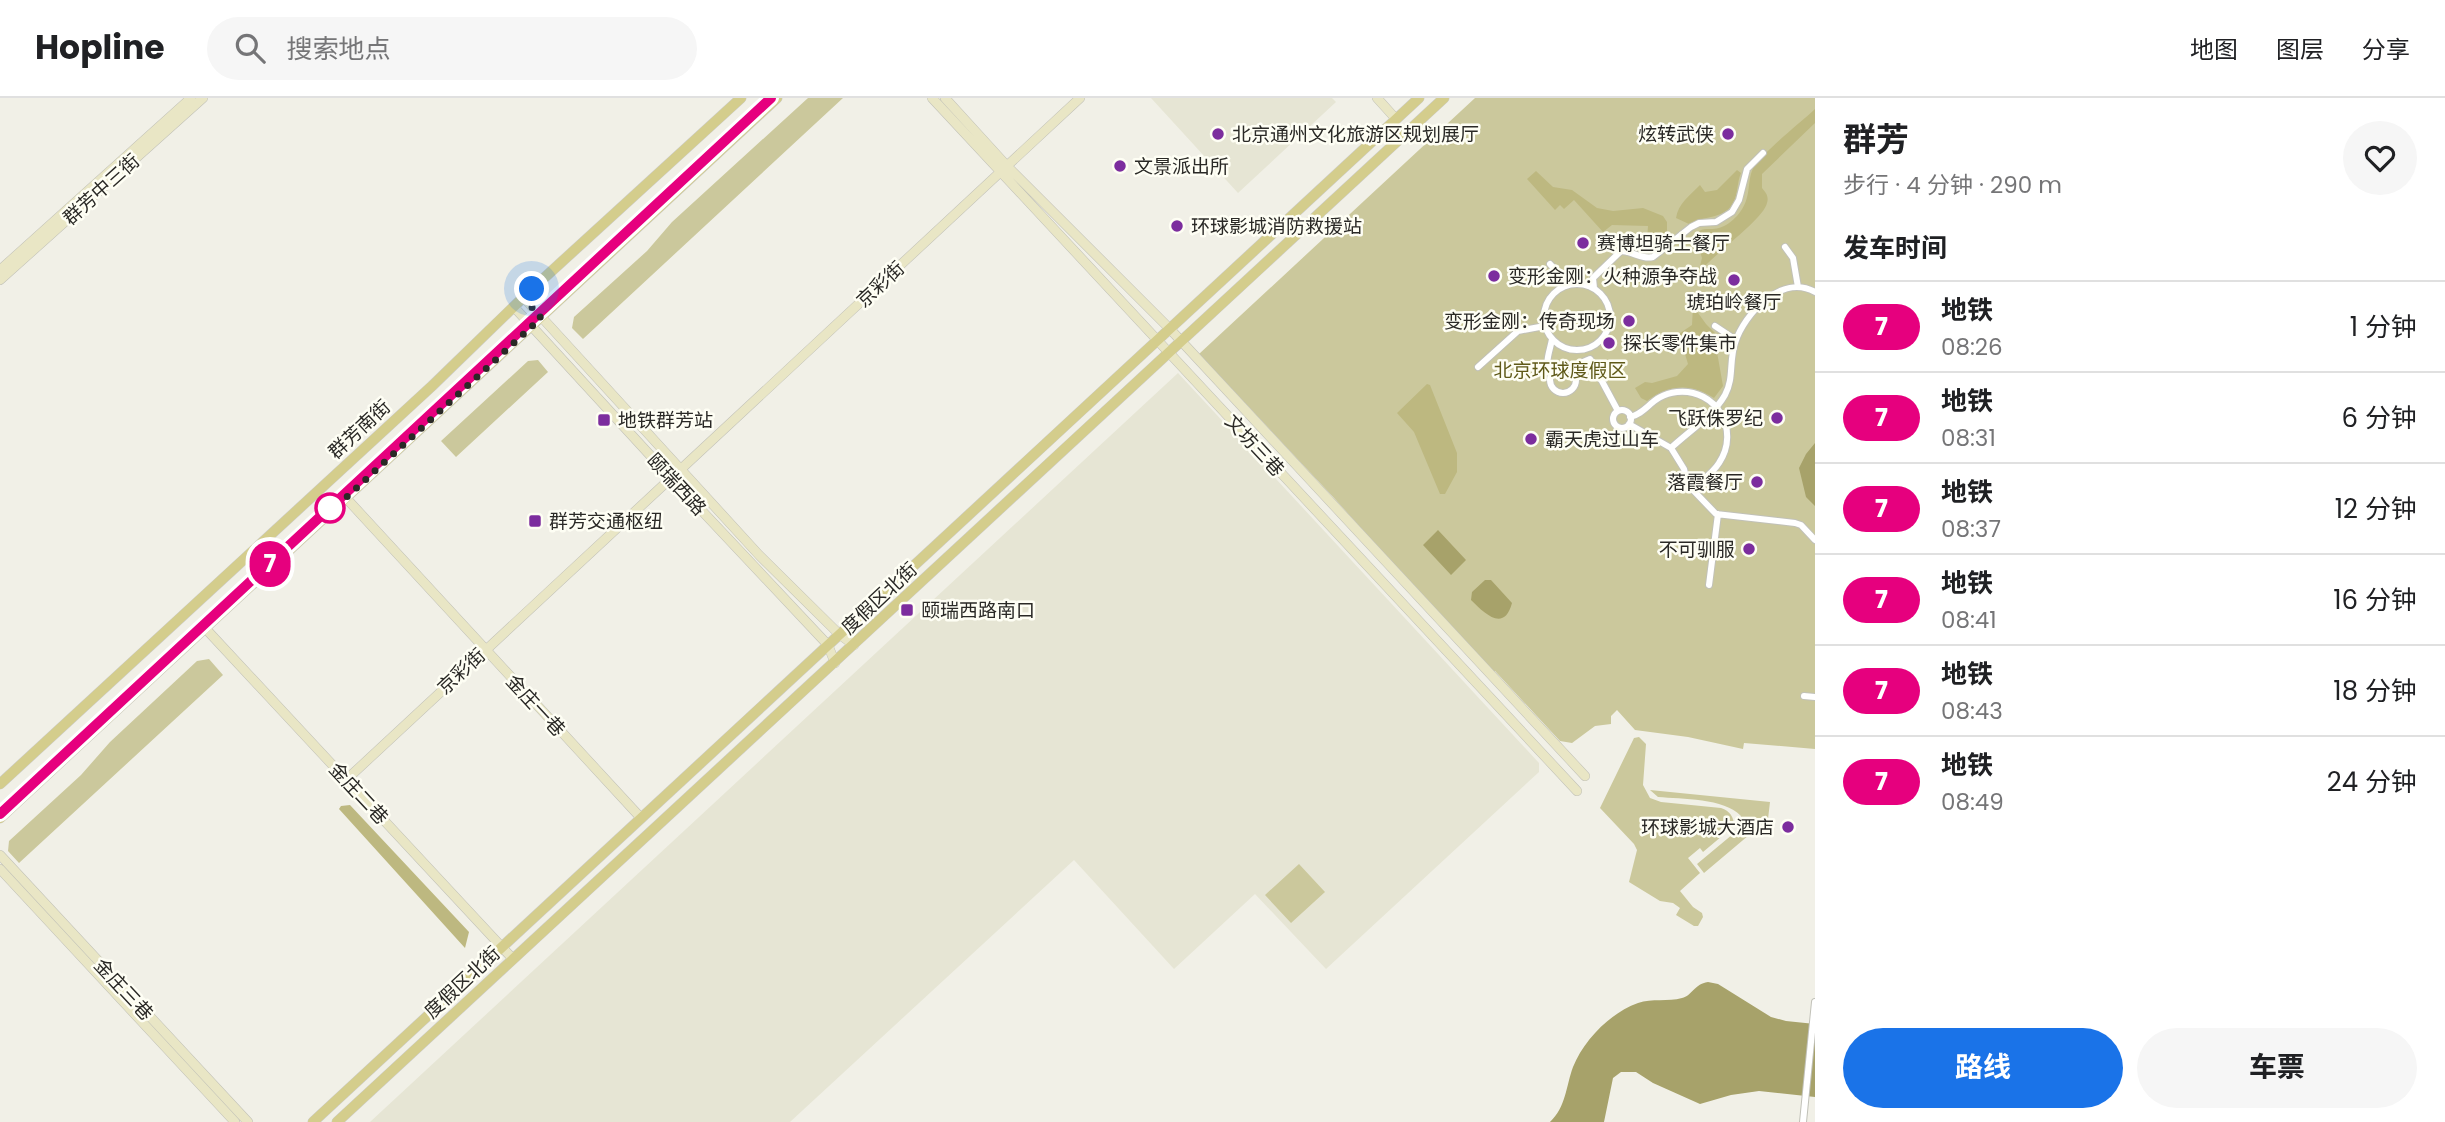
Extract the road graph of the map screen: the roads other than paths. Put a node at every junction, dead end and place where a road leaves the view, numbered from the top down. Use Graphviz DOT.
graph roads {
  1 [pos="191,98"];
  2 [pos="203,98"];
  3 [pos="741,98"];
  4 [pos="778,98"];
  5 [pos="932,98"];
  6 [pos="945,98"];
  7 [pos="1080,98"];
  8 [pos="1377,98"];
  9 [pos="1419,98"];
  10 [pos="1444,98"];
  11 [pos="1396,119"];
  12 [pos="1763,153"];
  13 [pos="1004,169"];
  14 [pos="1785,247"];
  15 [pos="1550,264"];
  16 [pos="0,270"];
  17 [pos="0,280"];
  18 [pos="1798,287"];
  19 [pos="1561,288"];
  20 [pos="1594,288"];
  21 [pos="1815,292"];
  22 [pos="524,298"];
  23 [pos="514,307"];
  24 [pos="541,318"];
  25 [pos="532,326"];
  26 [pos="1545,326"];
  27 [pos="1715,326"];
  28 [pos="1170,329"];
  29 [pos="1552,339"];
  30 [pos="1736,340"];
  31 [pos="1157,341"];
  32 [pos="1182,342"];
  33 [pos="1587,349"];
  34 [pos="1170,353"];
  35 [pos="1590,359"];
  36 [pos="1478,367"];
  37 [pos="1573,372"];
  38 [pos="1552,374"];
  39 [pos="1717,406"];
  40 [pos="1618,411"];
  41 [pos="1630,421"];
  42 [pos="1671,448"];
  43 [pos="680,470"];
  44 [pos="670,478"];
  45 [pos="1692,489"];
  46 [pos="346,498"];
  47 [pos="1718,514"];
  48 [pos="1815,540"];
  49 [pos="1709,585"];
  50 [pos="205,628"];
  51 [pos="839,634"];
  52 [pos="828,645"];
  53 [pos="854,645"];
  54 [pos="485,649"];
  55 [pos="835,663"];
  56 [pos="1804,696"];
  57 [pos="1815,697"];
  58 [pos="1586,776"];
  59 [pos="346,780"];
  60 [pos="0,784"];
  61 [pos="1577,792"];
  62 [pos="0,818"];
  63 [pos="641,818"];
  64 [pos="0,855"];
  65 [pos="0,869"];
  66 [pos="531,921"];
  67 [pos="541,933"];
  68 [pos="502,947"];
  69 [pos="513,959"];
  70 [pos="473,974"];
  71 [pos="483,986"];
  72 [pos="1815,1002"];
  73 [pos="235,1122"];
  74 [pos="248,1122"];
  75 [pos="313,1122"];
  76 [pos="337,1122"];
  77 [pos="1802,1122"];
  1 -- 16 [label="main road, 群芳中三街"];
  2 -- 17 [label="main road, 群芳中三街"];
  3 -- 22 [label="main road, 群芳南街"];
  4 -- 24 [label="main road"];
  5 -- 13 [label="main road, 文坊三巷"];
  6 -- 13 [label="main road, 文坊三巷"];
  7 -- 13 [label="main road, 京彩街"];
  8 -- 11 [label="main road"];
  9 -- 11 [label="main road, 度假区北街"];
  10 -- 32 [label="main road, 度假区北街"];
  11 -- 28 [label="main road, 度假区北街"];
  12 -- 20 [label="street"];
  13 -- 28 [label="main road, 文坊三巷"];
  13 -- 31 [label="main road, 文坊三巷"];
  13 -- 43 [label="main road, 京彩街"];
  14 -- 18 [label="street"];
  15 -- 19 [label="street"];
  18 -- 21 [label="street"];
  18 -- 30 [label="street"];
  19 -- 20 [label="street"];
  19 -- 26 [label="street"];
  20 -- 33 [label="street"];
  22 -- 23 [label="main road, 群芳南街"];
  22 -- 24 [label="main road, 颐瑞西路"];
  23 -- 25 [label="main road, 颐瑞西路"];
  23 -- 60 [label="main road, 群芳南街"];
  24 -- 25 [label="main road"];
  24 -- 43 [label="main road, 颐瑞西路"];
  25 -- 44 [label="main road, 颐瑞西路"];
  25 -- 46 [label="main road"];
  26 -- 29 [label="street"];
  26 -- 36 [label="street"];
  27 -- 30 [label="street"];
  28 -- 31 [label="main road, 度假区北街"];
  28 -- 32 [label="main road, 文坊三巷"];
  29 -- 33 [label="street"];
  29 -- 38 [label="street"];
  30 -- 39 [label="street"];
  31 -- 34 [label="main road, 文坊三巷"];
  31 -- 51 [label="main road, 度假区北街"];
  32 -- 34 [label="main road, 度假区北街"];
  32 -- 58 [label="main road, 文坊三巷"];
  33 -- 35 [label="street"];
  34 -- 53 [label="main road, 度假区北街"];
  34 -- 61 [label="main road, 文坊三巷"];
  35 -- 37 [label="street"];
  35 -- 40 [label="street"];
  37 -- 38 [label="street"];
  37 -- 38 [label="street"];
  39 -- 41 [label="street"];
  39 -- 42 [label="street"];
  39 -- 45 [label="street"];
  40 -- 41 [label="street"];
  40 -- 41 [label="street"];
  41 -- 42 [label="street"];
  42 -- 45 [label="street"];
  43 -- 51 [label="main road, 颐瑞西路"];
  44 -- 52 [label="main road, 颐瑞西路"];
  44 -- 54 [label="main road, 京彩街"];
  45 -- 47 [label="street"];
  46 -- 50 [label="main road"];
  46 -- 54 [label="main road, 金庄一巷"];
  47 -- 48 [label="street"];
  47 -- 49 [label="street"];
  50 -- 59 [label="main road, 金庄二巷"];
  50 -- 62 [label="main road"];
  51 -- 52 [label="main road, 度假区北街"];
  51 -- 53 [label="main road, 颐瑞西路"];
  52 -- 55 [label="main road, 颐瑞西路"];
  52 -- 63 [label="main road, 度假区北街"];
  53 -- 55 [label="main road, 度假区北街"];
  54 -- 59 [label="main road, 京彩街"];
  54 -- 63 [label="main road, 金庄一巷"];
  55 -- 67 [label="main road, 度假区北街"];
  56 -- 57 [label="street"];
  59 -- 68 [label="main road, 金庄二巷"];
  63 -- 66 [label="main road, 度假区北街"];
  64 -- 74 [label="main road, 金庄三巷"];
  65 -- 73 [label="main road, 金庄三巷"];
  66 -- 67 [label="main road"];
  66 -- 68 [label="main road, 度假区北街"];
  67 -- 69 [label="main road, 度假区北街"];
  68 -- 69 [label="main road, 金庄二巷"];
  68 -- 70 [label="main road, 度假区北街"];
  69 -- 71 [label="main road, 度假区北街"];
  70 -- 71 [label="main road"];
  70 -- 75 [label="main road, 度假区北街"];
  71 -- 76 [label="main road, 度假区北街"];
  72 -- 77 [label="street"];
}
